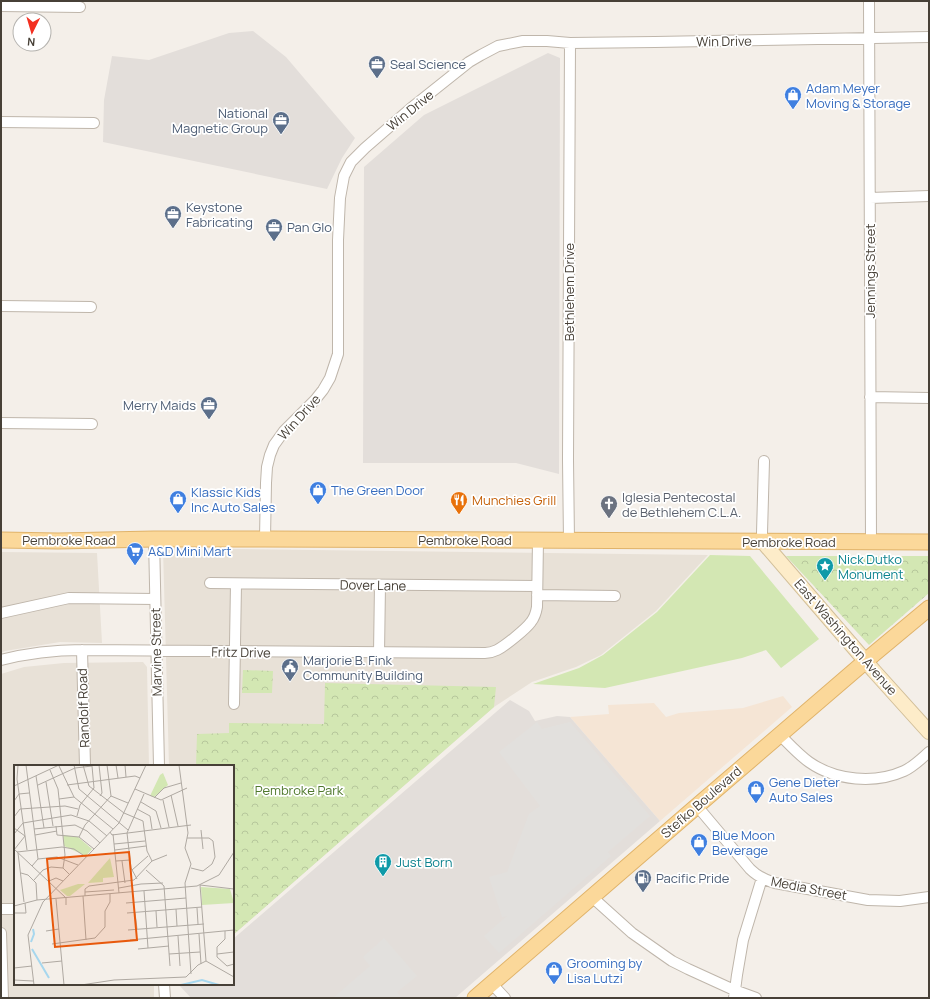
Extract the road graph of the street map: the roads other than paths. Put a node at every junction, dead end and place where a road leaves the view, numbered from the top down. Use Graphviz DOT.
graph roads {
  1 [pos="869,1"];
  2 [pos="1,6"];
  3 [pos="80,8"];
  4 [pos="869,37"];
  5 [pos="929,37"];
  6 [pos="570,43"];
  7 [pos="1,122"];
  8 [pos="94,123"];
  9 [pos="929,196"];
  10 [pos="870,198"];
  11 [pos="1,306"];
  12 [pos="91,307"];
  13 [pos="870,397"];
  14 [pos="929,398"];
  15 [pos="1,423"];
  16 [pos="92,424"];
  17 [pos="764,461"];
  18 [pos="154,539"];
  19 [pos="265,539"];
  20 [pos="1,540"];
  21 [pos="538,540"];
  22 [pos="569,541"];
  23 [pos="763,542"];
  24 [pos="871,542"];
  25 [pos="929,542"];
  26 [pos="210,584"];
  27 [pos="236,584"];
  28 [pos="380,585"];
  29 [pos="537,591"];
  30 [pos="615,596"];
  31 [pos="155,599"];
  32 [pos="929,608"];
  33 [pos="1,613"];
  34 [pos="82,650"];
  35 [pos="156,650"];
  36 [pos="235,652"];
  37 [pos="379,653"];
  38 [pos="1,660"];
  39 [pos="866,661"];
  40 [pos="234,704"];
  41 [pos="929,732"];
  42 [pos="780,735"];
  43 [pos="929,752"];
  44 [pos="85,765"];
  45 [pos="159,765"];
  46 [pos="697,806"];
  47 [pos="762,878"];
  48 [pos="592,897"];
  49 [pos="929,897"];
  50 [pos="1,909"];
  51 [pos="14,909"];
  52 [pos="1,933"];
  53 [pos="492,984"];
  54 [pos="164,985"];
  55 [pos="734,994"];
  56 [pos="3,998"];
  57 [pos="165,998"];
  58 [pos="475,998"];
  59 [pos="505,998"];
  60 [pos="756,998"];
  1 -- 4 [label="street, Jennings Street"];
  2 -- 3 [label="street"];
  4 -- 5 [label="street, Win Drive"];
  4 -- 6 [label="street, Win Drive"];
  4 -- 10 [label="street, Jennings Street"];
  6 -- 19 [label="street, Win Drive"];
  6 -- 22 [label="street, Bethlehem Drive"];
  7 -- 8 [label="street"];
  9 -- 10 [label="street"];
  10 -- 13 [label="street, Jennings Street"];
  11 -- 12 [label="street"];
  13 -- 14 [label="street"];
  13 -- 24 [label="street, Jennings Street"];
  15 -- 16 [label="street"];
  17 -- 23 [label="street"];
  18 -- 19 [label="main road, Pembroke Road"];
  18 -- 20 [label="main road, Pembroke Road"];
  18 -- 31 [label="street, Marvine Street"];
  19 -- 21 [label="main road, Pembroke Road"];
  21 -- 22 [label="main road, Pembroke Road"];
  21 -- 29 [label="street, Fritz Drive"];
  22 -- 23 [label="main road, Pembroke Road"];
  23 -- 24 [label="main road, Pembroke Road"];
  23 -- 39 [label="street, East Washington Avenue"];
  24 -- 25 [label="main road, Pembroke Road"];
  26 -- 27 [label="street, Dover Lane"];
  27 -- 28 [label="street, Dover Lane"];
  27 -- 36 [label="street"];
  28 -- 29 [label="street, Dover Lane"];
  28 -- 37 [label="street"];
  29 -- 30 [label="street, Dover Lane"];
  29 -- 37 [label="street, Fritz Drive"];
  31 -- 33 [label="street"];
  31 -- 35 [label="street, Marvine Street"];
  32 -- 39 [label="main road, Stefko Boulevard"];
  34 -- 35 [label="street, Fritz Drive"];
  34 -- 38 [label="street, Fritz Drive"];
  34 -- 44 [label="street, Randolf Road"];
  35 -- 36 [label="street, Fritz Drive"];
  35 -- 45 [label="street, Marvine Street"];
  36 -- 37 [label="street, Fritz Drive"];
  36 -- 40 [label="street"];
  39 -- 41 [label="street, East Washington Avenue"];
  39 -- 42 [label="main road, Stefko Boulevard"];
  42 -- 43 [label="street"];
  42 -- 46 [label="main road, Stefko Boulevard"];
  46 -- 47 [label="street, Media Street"];
  46 -- 48 [label="main road, Stefko Boulevard"];
  47 -- 49 [label="street, Media Street"];
  47 -- 55 [label="street"];
  48 -- 53 [label="main road, Stefko Boulevard"];
  48 -- 55 [label="street"];
  50 -- 51 [label="street"];
  52 -- 56 [label="street"];
  53 -- 58 [label="main road, Stefko Boulevard"];
  53 -- 59 [label="street"];
  54 -- 57 [label="street"];
  55 -- 60 [label="street"];
}
